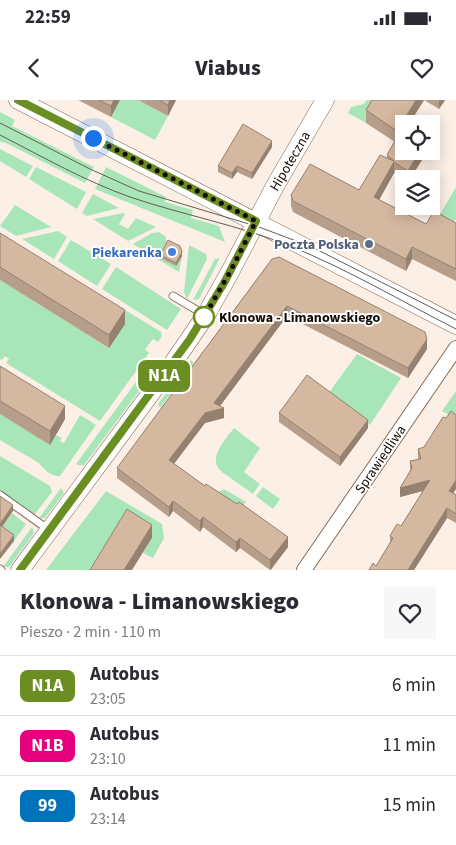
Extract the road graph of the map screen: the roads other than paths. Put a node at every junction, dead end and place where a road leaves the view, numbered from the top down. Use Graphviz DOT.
graph roads {
  1 [pos="18,100"];
  2 [pos="325,100"];
  3 [pos="256,221"];
  4 [pos="173,296"];
  5 [pos="206,315"];
  6 [pos="456,324"];
  7 [pos="456,348"];
  8 [pos="0,496"];
  9 [pos="50,530"];
  10 [pos="20,570"];
  11 [pos="304,570"];
  1 -- 3 [label="street"];
  2 -- 3 [label="street, Hipoteczna"];
  3 -- 5 [label="street, Hipoteczna"];
  3 -- 6 [label="street"];
  4 -- 5 [label="lane"];
  5 -- 9 [label="street, Hipoteczna"];
  7 -- 11 [label="street, Sprawiedliwa"];
  8 -- 9 [label="lane"];
  9 -- 10 [label="street, Hipoteczna"];
}
